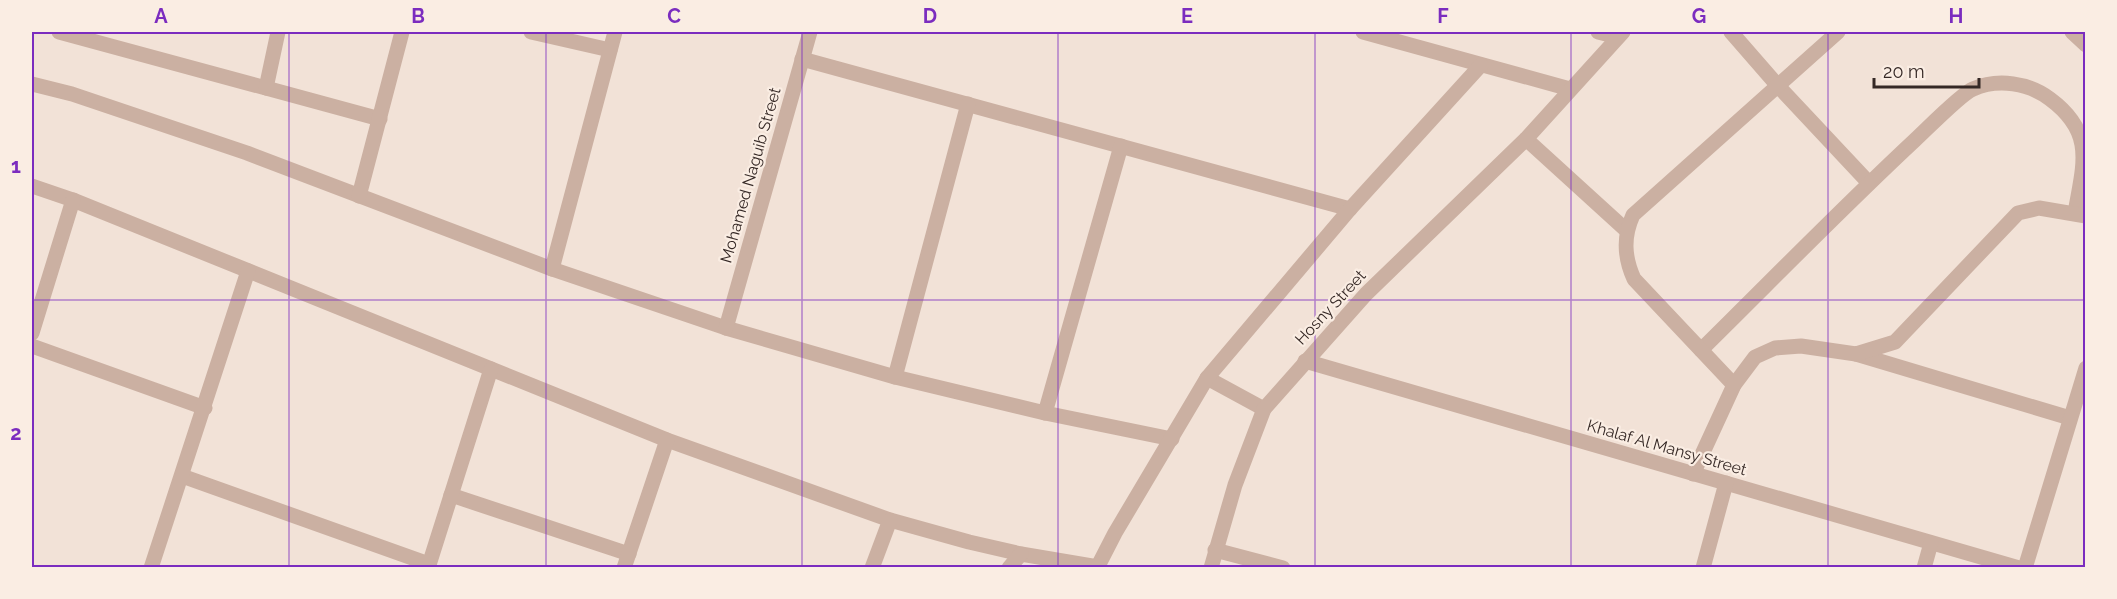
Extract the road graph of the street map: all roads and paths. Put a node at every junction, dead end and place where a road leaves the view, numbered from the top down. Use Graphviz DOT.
graph roads {
  1 [pos="59,32"];
  2 [pos="278,32"];
  3 [pos="402,32"];
  4 [pos="531,32"];
  5 [pos="615,32"];
  6 [pos="810,32"];
  7 [pos="1363,32"];
  8 [pos="1598,32"];
  9 [pos="1731,32"];
  10 [pos="1838,32"];
  11 [pos="2072,32"];
  12 [pos="1620,34"];
  13 [pos="2085,45"];
  14 [pos="610,50"];
  15 [pos="802,59"];
  16 [pos="1481,64"];
  17 [pos="32,84"];
  18 [pos="1778,86"];
  19 [pos="266,88"];
  20 [pos="1570,89"];
  21 [pos="968,104"];
  22 [pos="380,119"];
  23 [pos="1526,140"];
  24 [pos="1121,146"];
  25 [pos="1869,183"];
  26 [pos="32,186"];
  27 [pos="359,196"];
  28 [pos="73,200"];
  29 [pos="1350,209"];
  30 [pos="2080,215"];
  31 [pos="1626,230"];
  32 [pos="552,269"];
  33 [pos="248,271"];
  34 [pos="726,328"];
  35 [pos="32,333"];
  36 [pos="32,346"];
  37 [pos="1701,350"];
  38 [pos="1856,354"];
  39 [pos="1305,361"];
  40 [pos="2085,368"];
  41 [pos="491,369"];
  42 [pos="895,377"];
  43 [pos="1207,378"];
  44 [pos="1734,385"];
  45 [pos="205,408"];
  46 [pos="1264,409"];
  47 [pos="1045,413"];
  48 [pos="2070,418"];
  49 [pos="667,440"];
  50 [pos="1173,440"];
  51 [pos="1693,474"];
  52 [pos="182,476"];
  53 [pos="1726,483"];
  54 [pos="451,495"];
  55 [pos="890,520"];
  56 [pos="1931,543"];
  57 [pos="1215,550"];
  58 [pos="1021,554"];
  59 [pos="626,561"];
  60 [pos="429,566"];
  61 [pos="151,567"];
  62 [pos="872,567"];
  63 [pos="1009,567"];
  64 [pos="1097,567"];
  65 [pos="1211,567"];
  66 [pos="1283,567"];
  67 [pos="1703,567"];
  68 [pos="1924,567"];
  69 [pos="2019,567"];
  70 [pos="2025,567"];
  1 -- 19 [label="street"];
  2 -- 19 [label="street"];
  3 -- 22 [label="street"];
  4 -- 14 [label="street"];
  5 -- 14 [label="street"];
  6 -- 15 [label="street, Mohamed Naguib Street"];
  7 -- 16 [label="street"];
  8 -- 12 [label="street"];
  9 -- 18 [label="street"];
  10 -- 18 [label="street"];
  11 -- 13 [label="street"];
  12 -- 20 [label="street, Hosny Street"];
  14 -- 32 [label="street"];
  15 -- 21 [label="street"];
  15 -- 34 [label="street, Mohamed Naguib Street"];
  16 -- 20 [label="street"];
  16 -- 29 [label="street"];
  17 -- 27 [label="street"];
  18 -- 25 [label="street"];
  18 -- 31 [label="street"];
  19 -- 22 [label="street"];
  20 -- 23 [label="street, Hosny Street"];
  21 -- 24 [label="street"];
  21 -- 42 [label="street"];
  22 -- 27 [label="street"];
  23 -- 31 [label="street"];
  23 -- 39 [label="street, Hosny Street"];
  24 -- 29 [label="street"];
  24 -- 47 [label="street"];
  25 -- 30 [label="street"];
  25 -- 37 [label="street"];
  26 -- 28 [label="street"];
  27 -- 32 [label="street"];
  28 -- 33 [label="street"];
  28 -- 35 [label="street"];
  29 -- 43 [label="street"];
  30 -- 38 [label="street"];
  31 -- 37 [label="street"];
  32 -- 34 [label="street"];
  33 -- 41 [label="street"];
  33 -- 45 [label="street"];
  34 -- 42 [label="street"];
  36 -- 45 [label="street"];
  37 -- 44 [label="street"];
  38 -- 44 [label="street"];
  38 -- 48 [label="street"];
  39 -- 46 [label="street, Hosny Street"];
  39 -- 51 [label="street, Khalaf Al Mansy Street"];
  40 -- 48 [label="street"];
  41 -- 49 [label="street"];
  41 -- 54 [label="street"];
  42 -- 47 [label="street"];
  43 -- 46 [label="street"];
  43 -- 50 [label="street"];
  44 -- 51 [label="street"];
  45 -- 52 [label="street"];
  46 -- 57 [label="street, Hosny Street"];
  47 -- 50 [label="street"];
  48 -- 70 [label="street"];
  49 -- 55 [label="street"];
  49 -- 59 [label="street"];
  50 -- 64 [label="street"];
  51 -- 53 [label="street, Khalaf Al Mansy Street"];
  52 -- 60 [label="street"];
  52 -- 61 [label="street"];
  53 -- 56 [label="street, Khalaf Al Mansy Street"];
  53 -- 67 [label="street"];
  54 -- 59 [label="street"];
  54 -- 60 [label="street"];
  55 -- 58 [label="street"];
  55 -- 62 [label="street"];
  56 -- 68 [label="street"];
  56 -- 69 [label="street, Khalaf Al Mansy Street"];
  57 -- 65 [label="street, Hosny Street"];
  57 -- 66 [label="street"];
  58 -- 63 [label="street"];
  58 -- 64 [label="street"];
}
